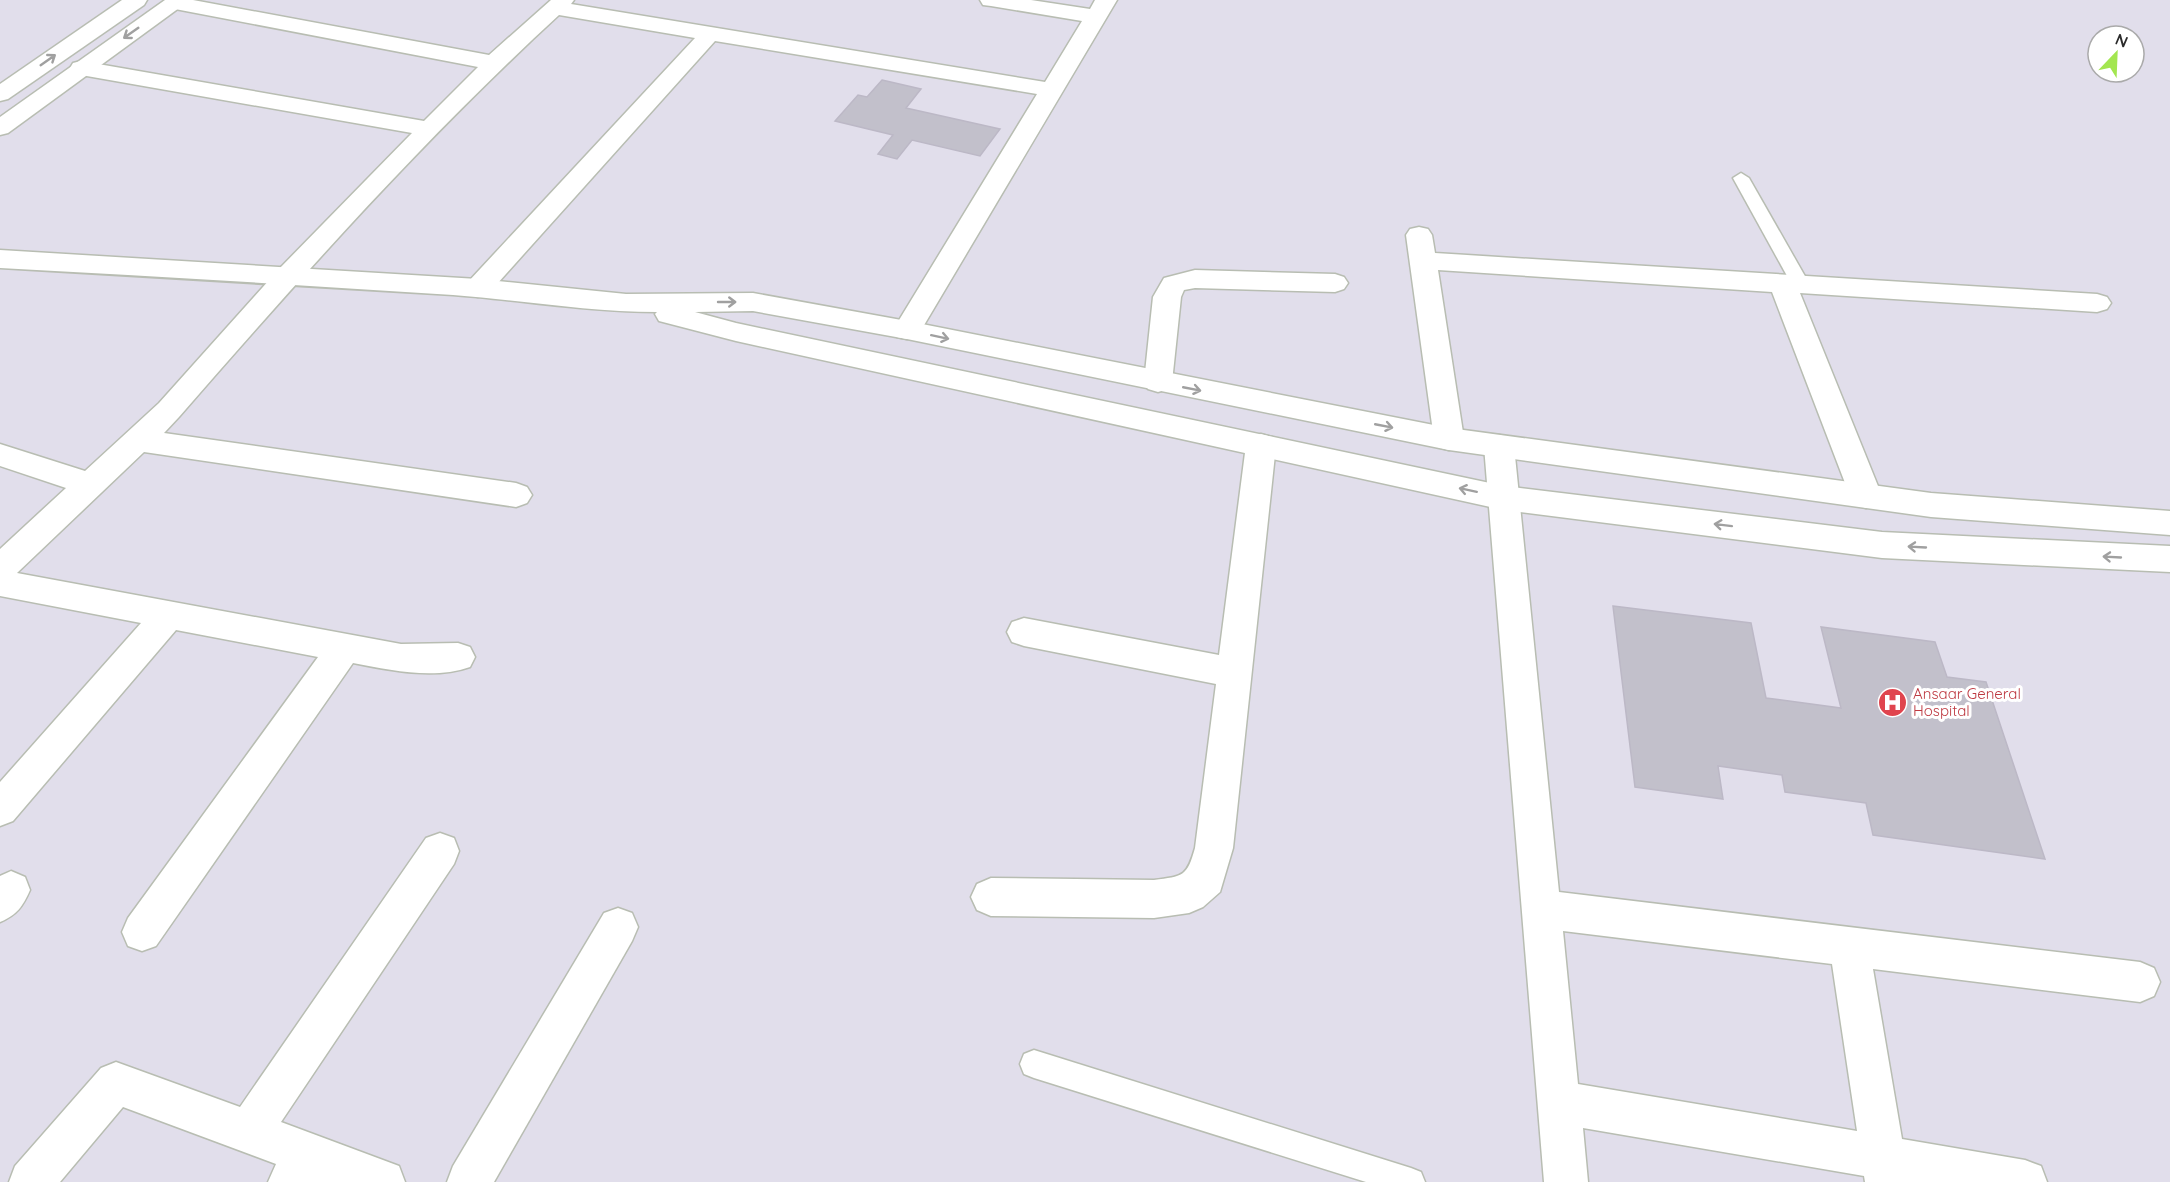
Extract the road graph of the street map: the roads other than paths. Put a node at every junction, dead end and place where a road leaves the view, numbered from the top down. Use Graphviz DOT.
graph roads {
  1 [pos="136,0"];
  2 [pos="991,0"];
  3 [pos="177,1"];
  4 [pos="558,4"];
  5 [pos="1101,9"];
  6 [pos="710,34"];
  7 [pos="494,63"];
  8 [pos="81,68"];
  9 [pos="1052,90"];
  10 [pos="0,94"];
  11 [pos="0,128"];
  12 [pos="428,129"];
  13 [pos="1741,177"];
  14 [pos="0,259"];
  15 [pos="288,275"];
  16 [pos="1335,283"];
  17 [pos="1792,284"];
  18 [pos="478,288"];
  19 [pos="626,303"];
  20 [pos="2097,303"];
  21 [pos="907,330"];
  22 [pos="1158,382"];
  23 [pos="1449,439"];
  24 [pos="138,440"];
  25 [pos="1261,445"];
  26 [pos="1499,446"];
  27 [pos="0,455"];
  28 [pos="90,484"];
  29 [pos="516,495"];
  30 [pos="1866,496"];
  31 [pos="1504,498"];
  32 [pos="2170,523"];
  33 [pos="2170,560"];
  34 [pos="0,569"];
  35 [pos="0,583"];
  36 [pos="169,614"];
  37 [pos="1024,632"];
  38 [pos="345,647"];
  39 [pos="458,657"];
  40 [pos="1234,673"];
  41 [pos="0,809"];
  42 [pos="440,851"];
  43 [pos="991,897"];
  44 [pos="1541,909"];
  45 [pos="618,927"];
  46 [pos="142,932"];
  47 [pos="1849,946"];
  48 [pos="2140,982"];
  49 [pos="1034,1064"];
  50 [pos="1559,1102"];
  51 [pos="249,1132"];
  52 [pos="300,1168"];
  53 [pos="1885,1169"];
  54 [pos="31,1182"];
  55 [pos="383,1182"];
  56 [pos="469,1182"];
  57 [pos="1411,1182"];
  58 [pos="1566,1182"];
  59 [pos="2025,1182"];
  10 -- 1 [label="street, one-way"];
  2 -- 5 [label="street"];
  3 -- 7 [label="street"];
  3 -- 8 [label="street, one-way"];
  4 -- 6 [label="street"];
  4 -- 7 [label="street"];
  5 -- 9 [label="street"];
  6 -- 9 [label="street"];
  6 -- 18 [label="street"];
  7 -- 12 [label="street"];
  8 -- 11 [label="street"];
  8 -- 12 [label="street"];
  9 -- 21 [label="street"];
  12 -- 15 [label="street"];
  13 -- 17 [label="lane"];
  14 -- 15 [label="street"];
  15 -- 18 [label="street"];
  15 -- 24 [label="street"];
  16 -- 22 [label="street"];
  17 -- 20 [label="street"];
  17 -- 23 [label="street"];
  17 -- 30 [label="street"];
  18 -- 19 [label="street"];
  19 -- 21 [label="street, one-way"];
  19 -- 25 [label="street"];
  21 -- 22 [label="street, one-way"];
  22 -- 23 [label="street, one-way"];
  23 -- 26 [label="street"];
  24 -- 28 [label="street"];
  24 -- 29 [label="street"];
  31 -- 25 [label="street, one-way"];
  25 -- 40 [label="street"];
  26 -- 30 [label="street"];
  26 -- 31 [label="street"];
  27 -- 28 [label="street"];
  28 -- 34 [label="street"];
  30 -- 32 [label="street"];
  33 -- 31 [label="street, one-way"];
  31 -- 44 [label="street"];
  35 -- 36 [label="street"];
  36 -- 38 [label="street"];
  36 -- 41 [label="street"];
  37 -- 40 [label="street"];
  38 -- 39 [label="street"];
  38 -- 46 [label="street"];
  40 -- 43 [label="street"];
  42 -- 51 [label="street"];
  44 -- 47 [label="street"];
  44 -- 50 [label="street"];
  45 -- 56 [label="street"];
  47 -- 48 [label="street"];
  47 -- 53 [label="street"];
  49 -- 57 [label="lane"];
  50 -- 53 [label="street"];
  50 -- 58 [label="street"];
  51 -- 52 [label="street"];
  51 -- 54 [label="street"];
  52 -- 55 [label="street"];
  53 -- 59 [label="street"];
}
